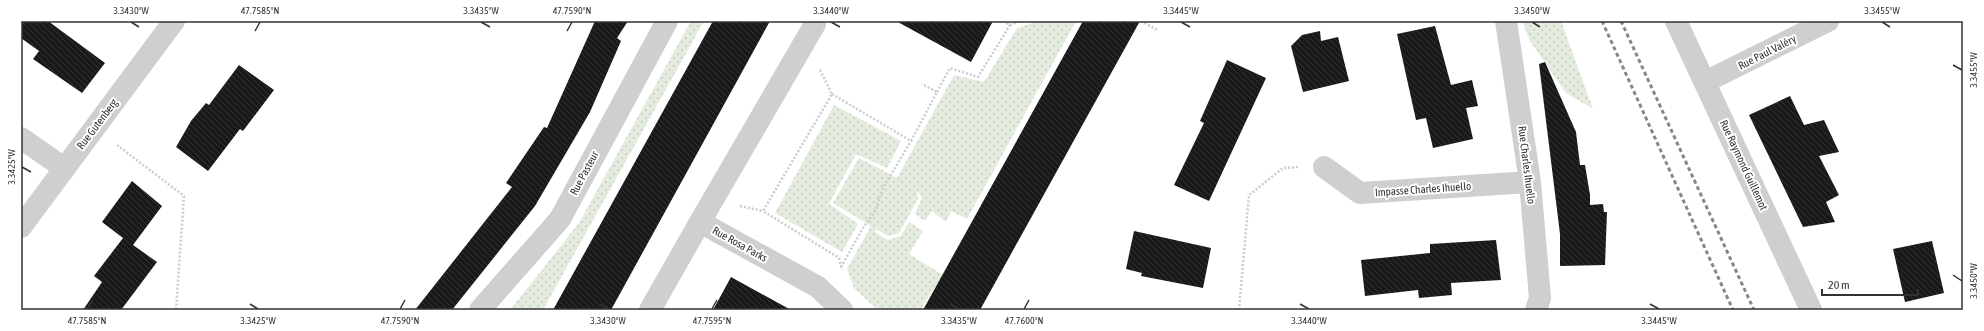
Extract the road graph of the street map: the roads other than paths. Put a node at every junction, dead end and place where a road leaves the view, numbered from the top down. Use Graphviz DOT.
graph roads {
  1 [pos="174,21"];
  2 [pos="667,21"];
  3 [pos="1506,21"];
  4 [pos="1676,21"];
  5 [pos="1828,21"];
  6 [pos="811,28"];
  7 [pos="1705,82"];
  8 [pos="21,138"];
  9 [pos="1324,167"];
  10 [pos="64,168"];
  11 [pos="1530,182"];
  12 [pos="700,222"];
  13 [pos="21,227"];
  14 [pos="838,306"];
  15 [pos="480,310"];
  16 [pos="650,310"];
  17 [pos="1536,310"];
  18 [pos="1811,310"];
  1 -- 10 [label="street, Rue Gutenberg"];
  2 -- 15 [label="street, Rue Pasteur"];
  3 -- 11 [label="street, Rue Charles Ihuello"];
  4 -- 7 [label="street, Rue Raymond Guillemot"];
  5 -- 7 [label="street, Rue Paul Valéry"];
  6 -- 12 [label="street"];
  7 -- 18 [label="street, Rue Raymond Guillemot"];
  8 -- 10 [label="street"];
  9 -- 11 [label="street, Impasse Charles Ihuello"];
  10 -- 13 [label="street, Rue Gutenberg"];
  11 -- 17 [label="street, Rue Charles Ihuello"];
  12 -- 14 [label="street, Rue Rosa Parks"];
  12 -- 16 [label="street, Rue Rosa Parks"];
}
